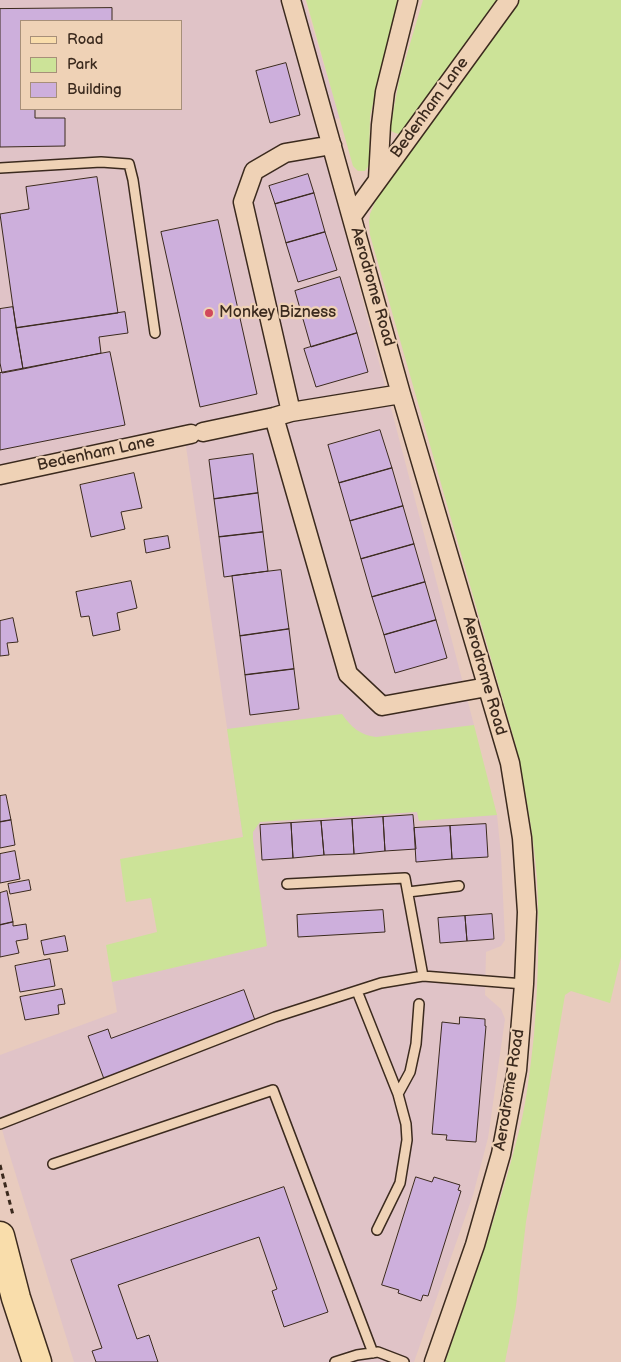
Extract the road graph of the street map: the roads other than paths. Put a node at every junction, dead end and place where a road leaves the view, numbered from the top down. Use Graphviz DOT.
graph roads {
  1 [pos="291,0"];
  2 [pos="408,0"];
  3 [pos="509,0"];
  4 [pos="332,145"];
  5 [pos="0,168"];
  6 [pos="378,179"];
  7 [pos="352,216"];
  8 [pos="155,333"];
  9 [pos="401,394"];
  10 [pos="291,412"];
  11 [pos="274,417"];
  12 [pos="0,475"];
  13 [pos="487,687"];
  14 [pos="287,884"];
  15 [pos="459,886"];
  16 [pos="408,892"];
  17 [pos="423,976"];
  18 [pos="524,984"];
  19 [pos="357,990"];
  20 [pos="419,1004"];
  21 [pos="398,1094"];
  22 [pos="0,1124"];
  23 [pos="53,1164"];
  24 [pos="377,1230"];
  25 [pos="0,1236"];
  26 [pos="373,1353"];
  27 [pos="37,1362"];
  28 [pos="335,1362"];
  29 [pos="404,1362"];
  30 [pos="434,1362"];
  1 -- 4 [label="street, Aerodrome Road"];
  2 -- 6 [label="street"];
  3 -- 6 [label="street, Bedenham Lane"];
  4 -- 7 [label="street, Aerodrome Road"];
  4 -- 10 [label="street"];
  5 -- 8 [label="lane"];
  6 -- 7 [label="street, Bedenham Lane"];
  7 -- 9 [label="street, Aerodrome Road"];
  9 -- 10 [label="street, Bedenham Lane"];
  9 -- 13 [label="street, Aerodrome Road"];
  10 -- 11 [label="street, Bedenham Lane"];
  11 -- 12 [label="street, Bedenham Lane"];
  11 -- 13 [label="street"];
  13 -- 18 [label="street, Aerodrome Road"];
  14 -- 16 [label="lane"];
  15 -- 16 [label="lane"];
  16 -- 17 [label="lane"];
  17 -- 18 [label="lane"];
  17 -- 19 [label="lane"];
  18 -- 30 [label="street, Aerodrome Road"];
  19 -- 21 [label="lane"];
  19 -- 22 [label="lane"];
  20 -- 21 [label="lane"];
  21 -- 24 [label="lane"];
  23 -- 26 [label="lane"];
  25 -- 27 [label="main road"];
  26 -- 28 [label="lane"];
  26 -- 29 [label="lane"];
}
